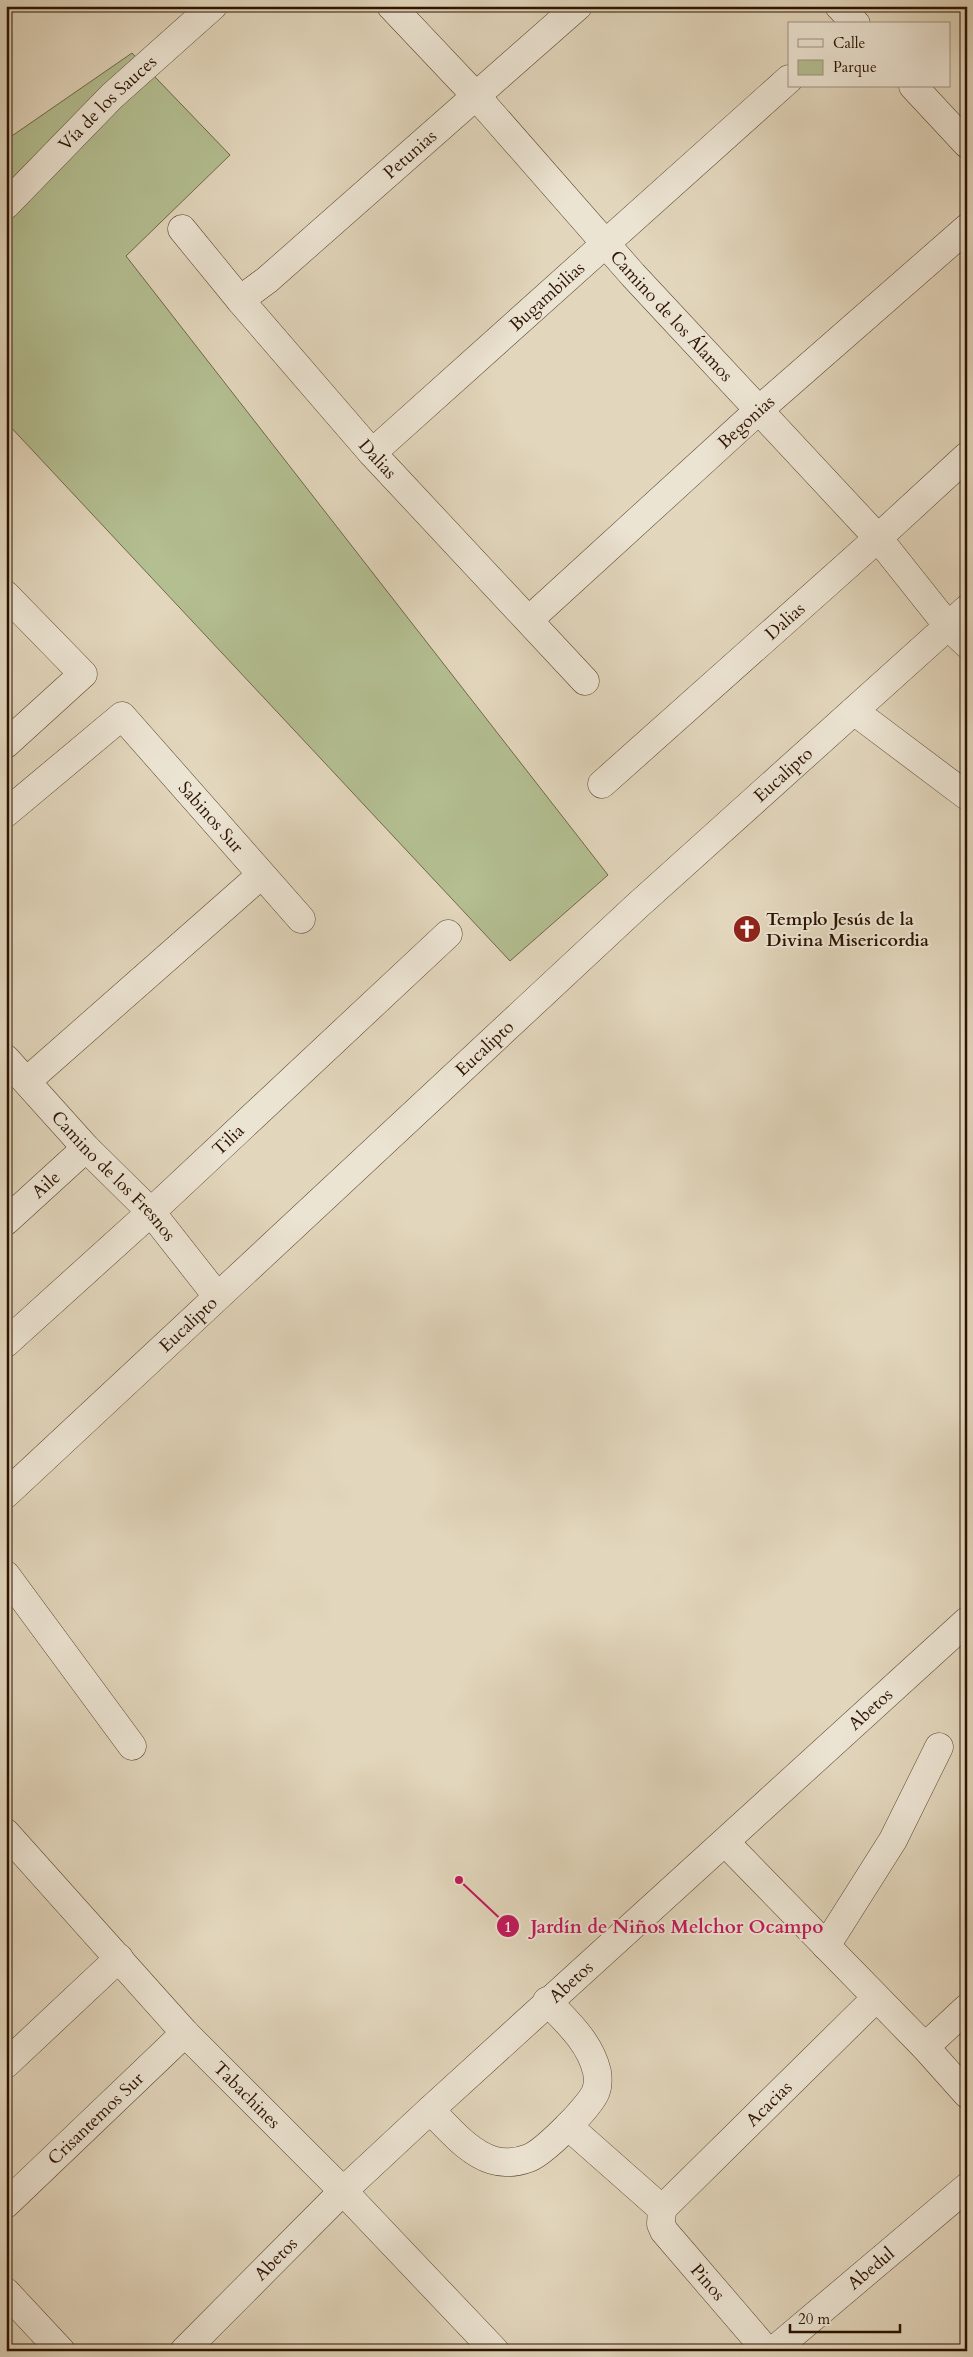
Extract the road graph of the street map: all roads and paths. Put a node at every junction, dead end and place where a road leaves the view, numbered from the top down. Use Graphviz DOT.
graph roads {
  1 [pos="213,6"];
  2 [pos="391,6"];
  3 [pos="578,6"];
  4 [pos="788,80"];
  5 [pos="915,88"];
  6 [pos="477,97"];
  7 [pos="967,144"];
  8 [pos="6,205"];
  9 [pos="182,228"];
  10 [pos="967,228"];
  11 [pos="606,244"];
  12 [pos="240,300"];
  13 [pos="759,410"];
  14 [pos="372,453"];
  15 [pos="967,456"];
  16 [pos="878,538"];
  17 [pos="6,594"];
  18 [pos="529,620"];
  19 [pos="961,626"];
  20 [pos="585,681"];
  21 [pos="854,711"];
  22 [pos="6,744"];
  23 [pos="602,784"];
  24 [pos="967,796"];
  25 [pos="6,813"];
  26 [pos="261,875"];
  27 [pos="301,919"];
  28 [pos="448,934"];
  29 [pos="6,1059"];
  30 [pos="26,1082"];
  31 [pos="86,1148"];
  32 [pos="151,1212"];
  33 [pos="6,1221"];
  34 [pos="217,1296"];
  35 [pos="6,1343"];
  36 [pos="6,1494"];
  37 [pos="6,1575"];
  38 [pos="967,1621"];
  39 [pos="132,1746"];
  40 [pos="940,1747"];
  41 [pos="6,1833"];
  42 [pos="725,1842"];
  43 [pos="826,1946"];
  44 [pos="119,1958"];
  45 [pos="876,1998"];
  46 [pos="547,2001"];
  47 [pos="967,2008"];
  48 [pos="185,2032"];
  49 [pos="925,2047"];
  50 [pos="6,2064"];
  51 [pos="967,2094"];
  52 [pos="430,2110"];
  53 [pos="568,2126"];
  54 [pos="967,2186"];
  55 [pos="343,2191"];
  56 [pos="6,2204"];
  57 [pos="662,2209"];
  58 [pos="6,2292"];
  59 [pos="61,2351"];
  60 [pos="184,2351"];
  61 [pos="495,2351"];
  62 [pos="767,2351"];
  63 [pos="773,2351"];
  1 -- 8 [label="street, Vía de los Sauces"];
  2 -- 6 [label="street, Camino de los Álamos"];
  3 -- 6 [label="street, Petunias"];
  4 -- 11 [label="street, Bugambilias"];
  5 -- 7 [label="street"];
  6 -- 11 [label="street, Camino de los Álamos"];
  6 -- 12 [label="street, Petunias"];
  9 -- 12 [label="street, Dalias"];
  10 -- 13 [label="street, Begonias"];
  11 -- 13 [label="street, Camino de los Álamos"];
  11 -- 14 [label="street, Bugambilias"];
  12 -- 14 [label="street, Dalias"];
  13 -- 16 [label="street, Camino de los Álamos"];
  13 -- 18 [label="street, Begonias"];
  14 -- 18 [label="street, Dalias"];
  15 -- 16 [label="street, Dalias"];
  16 -- 19 [label="street, Camino de los Álamos"];
  16 -- 23 [label="street, Dalias"];
  17 -- 22 [label="street"];
  18 -- 20 [label="street, Dalias"];
  19 -- 21 [label="street, Eucalipto"];
  21 -- 24 [label="street"];
  21 -- 34 [label="street, Eucalipto"];
  25 -- 26 [label="street, Sabinos Sur"];
  26 -- 27 [label="street, Sabinos Sur"];
  26 -- 30 [label="street"];
  28 -- 32 [label="street, Tilia"];
  29 -- 30 [label="street, Camino de los Fresnos"];
  30 -- 31 [label="street, Camino de los Fresnos"];
  31 -- 32 [label="street, Camino de los Fresnos"];
  31 -- 33 [label="street, Aile"];
  32 -- 34 [label="street, Camino de los Fresnos"];
  32 -- 35 [label="street, Tilia"];
  34 -- 36 [label="street, Eucalipto"];
  37 -- 39 [label="street"];
  38 -- 42 [label="street, Abetos"];
  40 -- 43 [label="street"];
  41 -- 44 [label="street, Tabachines"];
  42 -- 43 [label="street"];
  42 -- 46 [label="street, Abetos"];
  43 -- 45 [label="street"];
  44 -- 48 [label="street, Tabachines"];
  44 -- 50 [label="street"];
  45 -- 49 [label="street"];
  45 -- 57 [label="street, Acacias"];
  46 -- 52 [label="street, Abetos"];
  46 -- 53 [label="street"];
  47 -- 49 [label="street"];
  48 -- 55 [label="street, Tabachines"];
  48 -- 56 [label="street, Crisantemos Sur"];
  49 -- 51 [label="street"];
  52 -- 53 [label="street"];
  52 -- 55 [label="street, Abetos"];
  53 -- 57 [label="street"];
  54 -- 63 [label="street, Abedul"];
  55 -- 60 [label="street, Abetos"];
  55 -- 61 [label="street, Tabachines"];
  57 -- 62 [label="street, Pinos"];
  58 -- 59 [label="street"];
}
